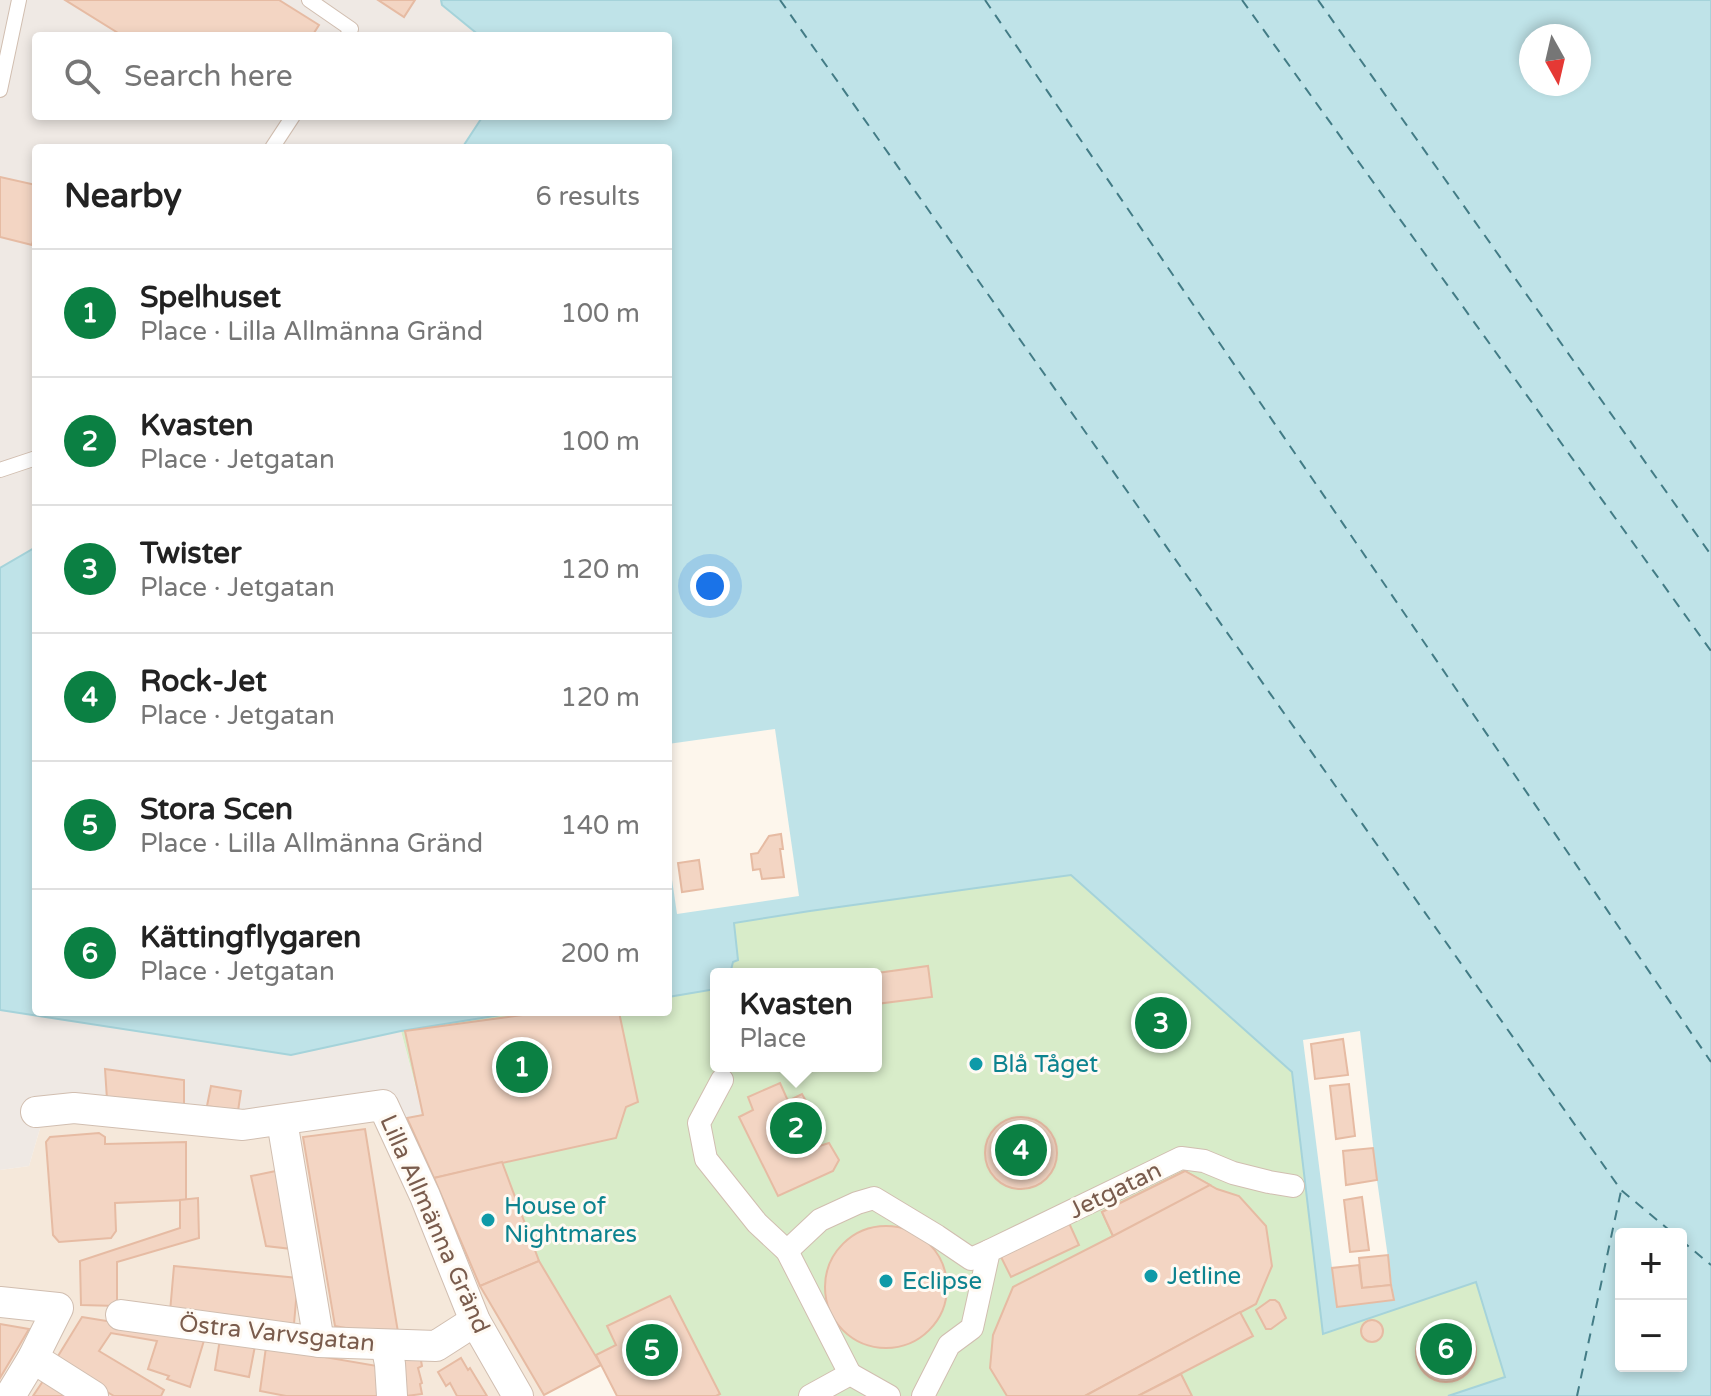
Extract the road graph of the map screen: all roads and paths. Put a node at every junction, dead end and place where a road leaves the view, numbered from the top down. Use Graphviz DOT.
graph roads {
  1 [pos="19,0"];
  2 [pos="309,0"];
  3 [pos="349,32"];
  4 [pos="0,90"];
  5 [pos="290,120"];
  6 [pos="275,144"];
  7 [pos="32,459"];
  8 [pos="0,470"];
  9 [pos="722,1080"];
  10 [pos="36,1112"];
  11 [pos="282,1121"];
  12 [pos="1293,1186"];
  13 [pos="787,1251"];
  14 [pos="980,1255"];
  15 [pos="0,1302"];
  16 [pos="121,1315"];
  17 [pos="475,1321"];
  18 [pos="319,1342"];
  19 [pos="386,1345"];
  20 [pos="33,1358"];
  21 [pos="850,1374"];
  22 [pos="10,1396"];
  23 [pos="93,1396"];
  24 [pos="392,1396"];
  25 [pos="518,1396"];
  26 [pos="810,1396"];
  27 [pos="889,1396"];
  28 [pos="923,1396"];
  1 -- 4 [label="lane"];
  2 -- 3 [label="lane"];
  5 -- 6 [label="lane"];
  7 -- 8 [label="lane"];
  9 -- 13 [label="street"];
  10 -- 11 [label="street, Lilla Allmänna Gränd"];
  11 -- 17 [label="street, Lilla Allmänna Gränd"];
  11 -- 18 [label="street"];
  12 -- 14 [label="street, Jetgatan"];
  13 -- 14 [label="street"];
  13 -- 21 [label="street"];
  14 -- 28 [label="street"];
  15 -- 20 [label="street"];
  16 -- 18 [label="street, Östra Varvsgatan"];
  17 -- 19 [label="street, Östra Varvsgatan"];
  17 -- 25 [label="street, Lilla Allmänna Gränd"];
  18 -- 19 [label="street, Östra Varvsgatan"];
  19 -- 24 [label="street"];
  20 -- 22 [label="street"];
  20 -- 23 [label="street"];
  21 -- 26 [label="street"];
  21 -- 27 [label="street"];
}
